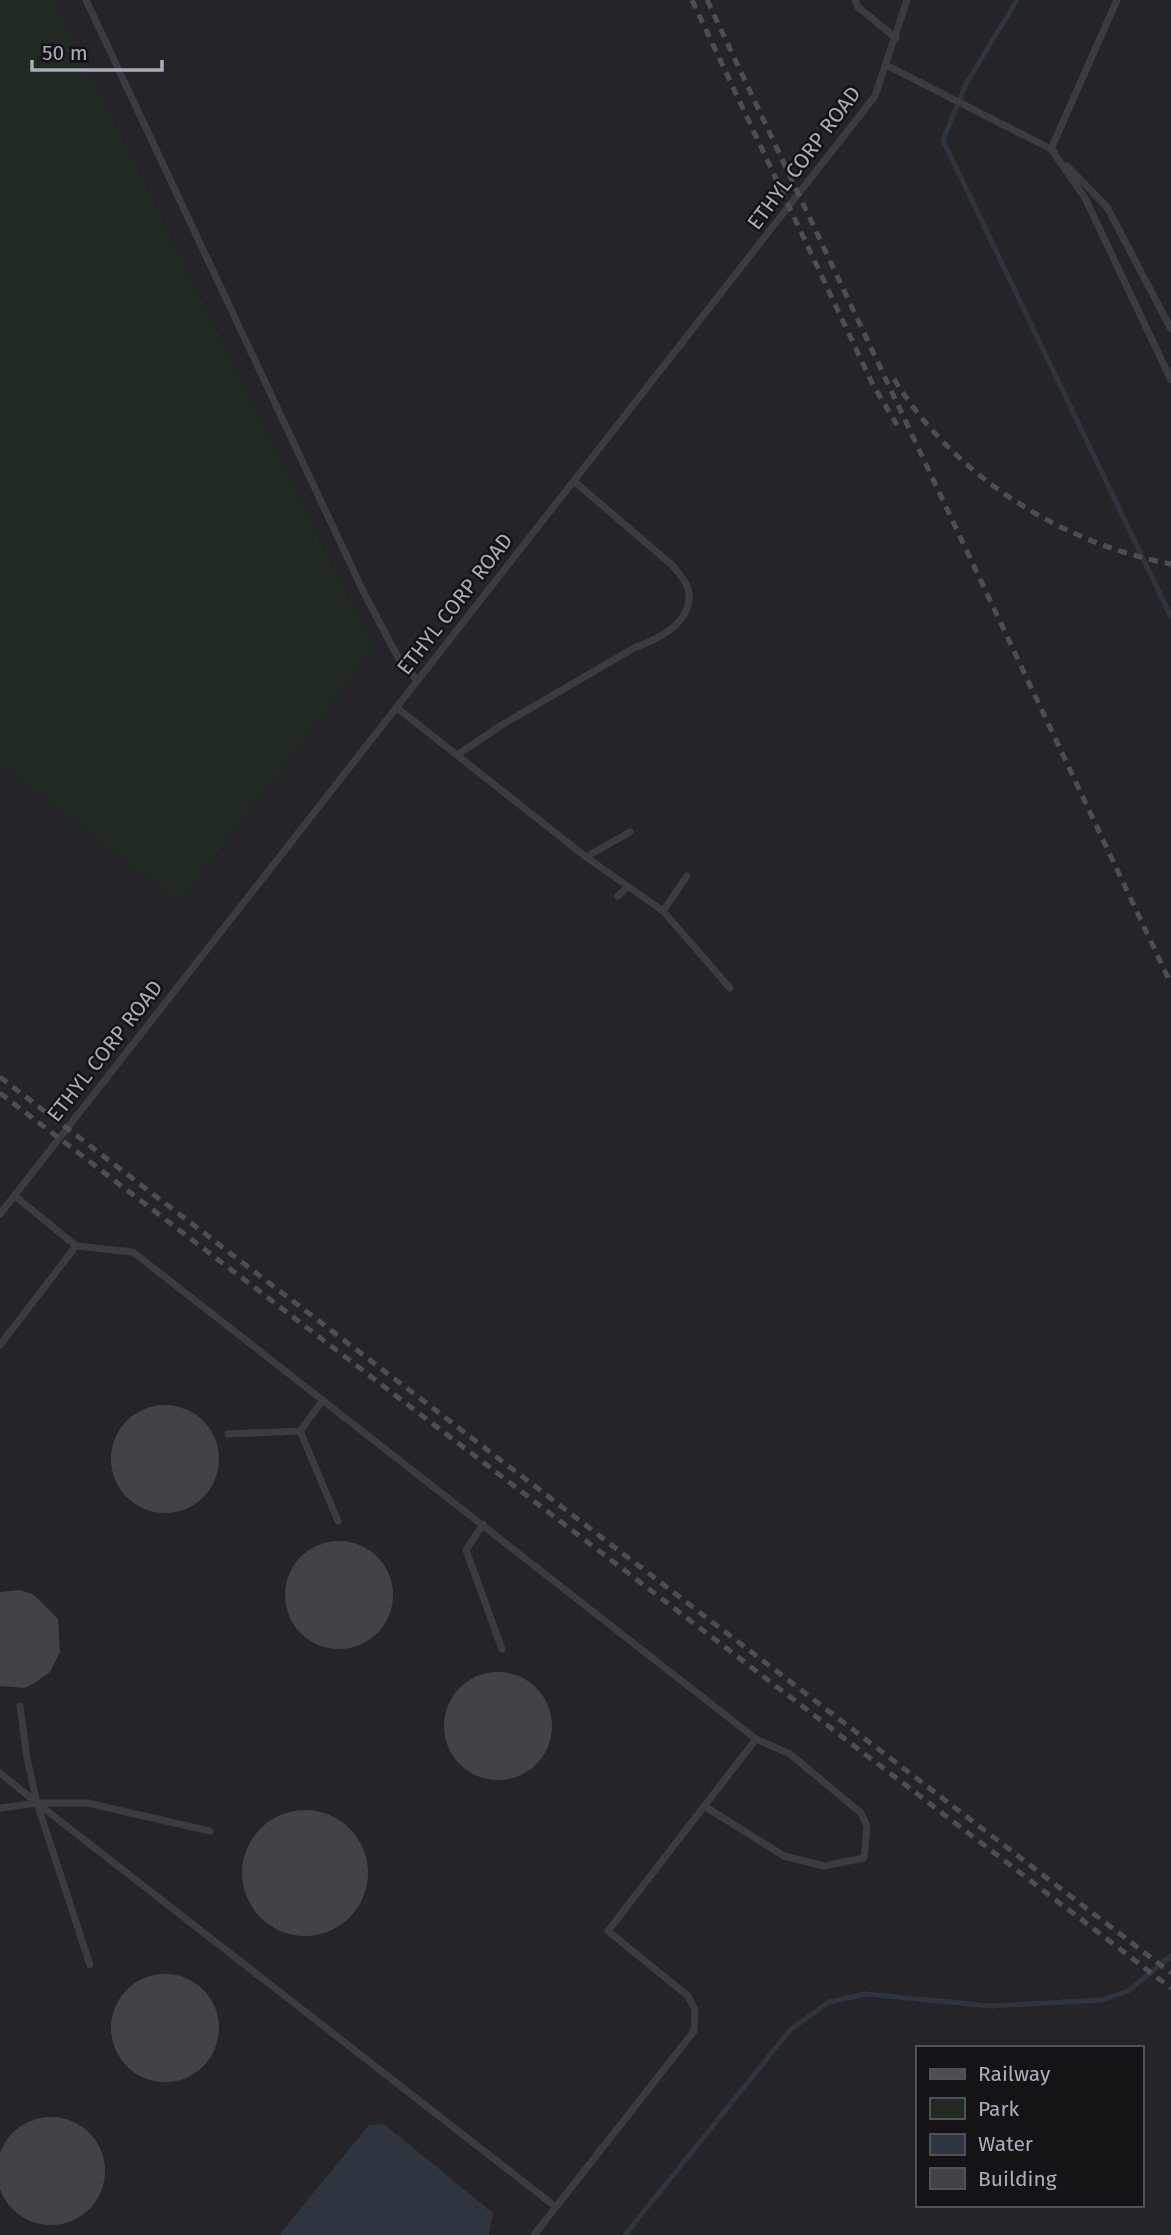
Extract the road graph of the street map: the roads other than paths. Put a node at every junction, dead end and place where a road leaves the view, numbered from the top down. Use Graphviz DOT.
graph roads {
  1 [pos="86,0"];
  2 [pos="855,0"];
  3 [pos="907,0"];
  4 [pos="1117,0"];
  5 [pos="896,38"];
  6 [pos="886,65"];
  7 [pos="1051,149"];
  8 [pos="1171,329"];
  9 [pos="1171,380"];
  10 [pos="575,482"];
  11 [pos="418,680"];
  12 [pos="397,707"];
  13 [pos="457,755"];
  14 [pos="630,832"];
  15 [pos="586,857"];
  16 [pos="687,876"];
  17 [pos="627,887"];
  18 [pos="618,896"];
  19 [pos="663,911"];
  20 [pos="730,988"];
  21 [pos="15,1196"];
  22 [pos="0,1214"];
  23 [pos="76,1246"];
  24 [pos="0,1345"];
  25 [pos="323,1400"];
  26 [pos="300,1431"];
  27 [pos="228,1434"];
  28 [pos="338,1521"];
  29 [pos="483,1524"];
  30 [pos="502,1649"];
  31 [pos="20,1706"];
  32 [pos="756,1739"];
  33 [pos="0,1773"];
  34 [pos="37,1803"];
  35 [pos="704,1806"];
  36 [pos="0,1808"];
  37 [pos="210,1831"];
  38 [pos="90,1965"];
  39 [pos="556,2207"];
  40 [pos="534,2235"];
  1 -- 11 [label="lane"];
  2 -- 5 [label="lane"];
  3 -- 5 [label="lane, ETHYL CORP ROAD"];
  4 -- 7 [label="lane"];
  5 -- 6 [label="lane, ETHYL CORP ROAD"];
  6 -- 7 [label="lane"];
  6 -- 10 [label="lane, ETHYL CORP ROAD"];
  7 -- 8 [label="lane"];
  7 -- 9 [label="lane"];
  10 -- 11 [label="lane, ETHYL CORP ROAD"];
  10 -- 13 [label="lane"];
  11 -- 12 [label="lane, ETHYL CORP ROAD"];
  12 -- 13 [label="lane"];
  12 -- 21 [label="lane, ETHYL CORP ROAD"];
  13 -- 15 [label="lane"];
  14 -- 15 [label="lane"];
  15 -- 17 [label="lane"];
  16 -- 19 [label="lane"];
  17 -- 18 [label="lane"];
  17 -- 19 [label="lane"];
  19 -- 20 [label="lane"];
  21 -- 22 [label="lane, ETHYL CORP ROAD"];
  21 -- 23 [label="lane"];
  23 -- 24 [label="lane"];
  23 -- 25 [label="lane"];
  25 -- 26 [label="lane"];
  25 -- 29 [label="lane"];
  26 -- 27 [label="lane"];
  26 -- 28 [label="lane"];
  29 -- 30 [label="lane"];
  29 -- 32 [label="lane"];
  31 -- 34 [label="lane"];
  32 -- 35 [label="lane"];
  32 -- 35 [label="lane"];
  33 -- 34 [label="lane"];
  34 -- 36 [label="lane"];
  34 -- 37 [label="lane"];
  34 -- 38 [label="lane"];
  34 -- 39 [label="lane"];
  35 -- 39 [label="lane"];
  39 -- 40 [label="lane"];
}
